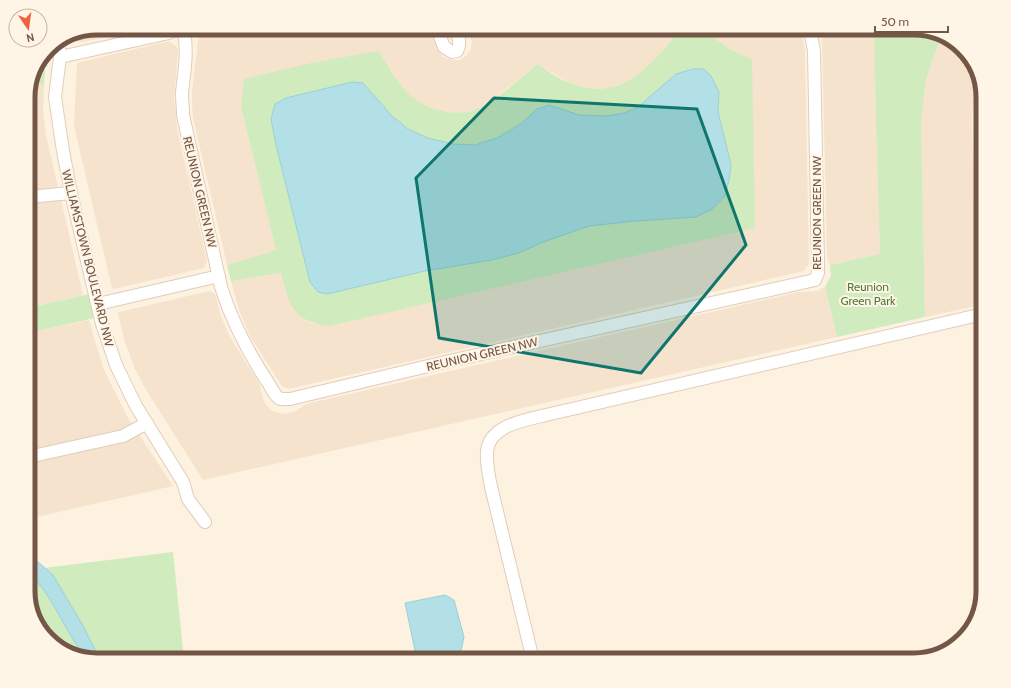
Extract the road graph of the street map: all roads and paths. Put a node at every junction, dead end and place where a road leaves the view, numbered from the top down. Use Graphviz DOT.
graph roads {
  1 [pos="160,35"];
  2 [pos="185,35"];
  3 [pos="440,35"];
  4 [pos="457,35"];
  5 [pos="811,35"];
  6 [pos="59,48"];
  7 [pos="60,57"];
  8 [pos="71,193"];
  9 [pos="35,196"];
  10 [pos="219,276"];
  11 [pos="98,304"];
  12 [pos="976,316"];
  13 [pos="147,423"];
  14 [pos="35,456"];
  15 [pos="205,522"];
  16 [pos="531,653"];
  1 -- 7 [label="street"];
  2 -- 10 [label="street, REUNION GREEN NW"];
  3 -- 4 [label="street"];
  5 -- 10 [label="street, REUNION GREEN NW"];
  6 -- 7 [label="street, WILLIAMSTOWN BOULEVARD NW"];
  7 -- 8 [label="street, WILLIAMSTOWN BOULEVARD NW"];
  8 -- 9 [label="street"];
  8 -- 11 [label="street, WILLIAMSTOWN BOULEVARD NW"];
  10 -- 11 [label="street"];
  11 -- 13 [label="street, WILLIAMSTOWN BOULEVARD NW"];
  12 -- 16 [label="street"];
  13 -- 14 [label="street"];
  13 -- 15 [label="street, WILLIAMSTOWN BOULEVARD NW"];
}
